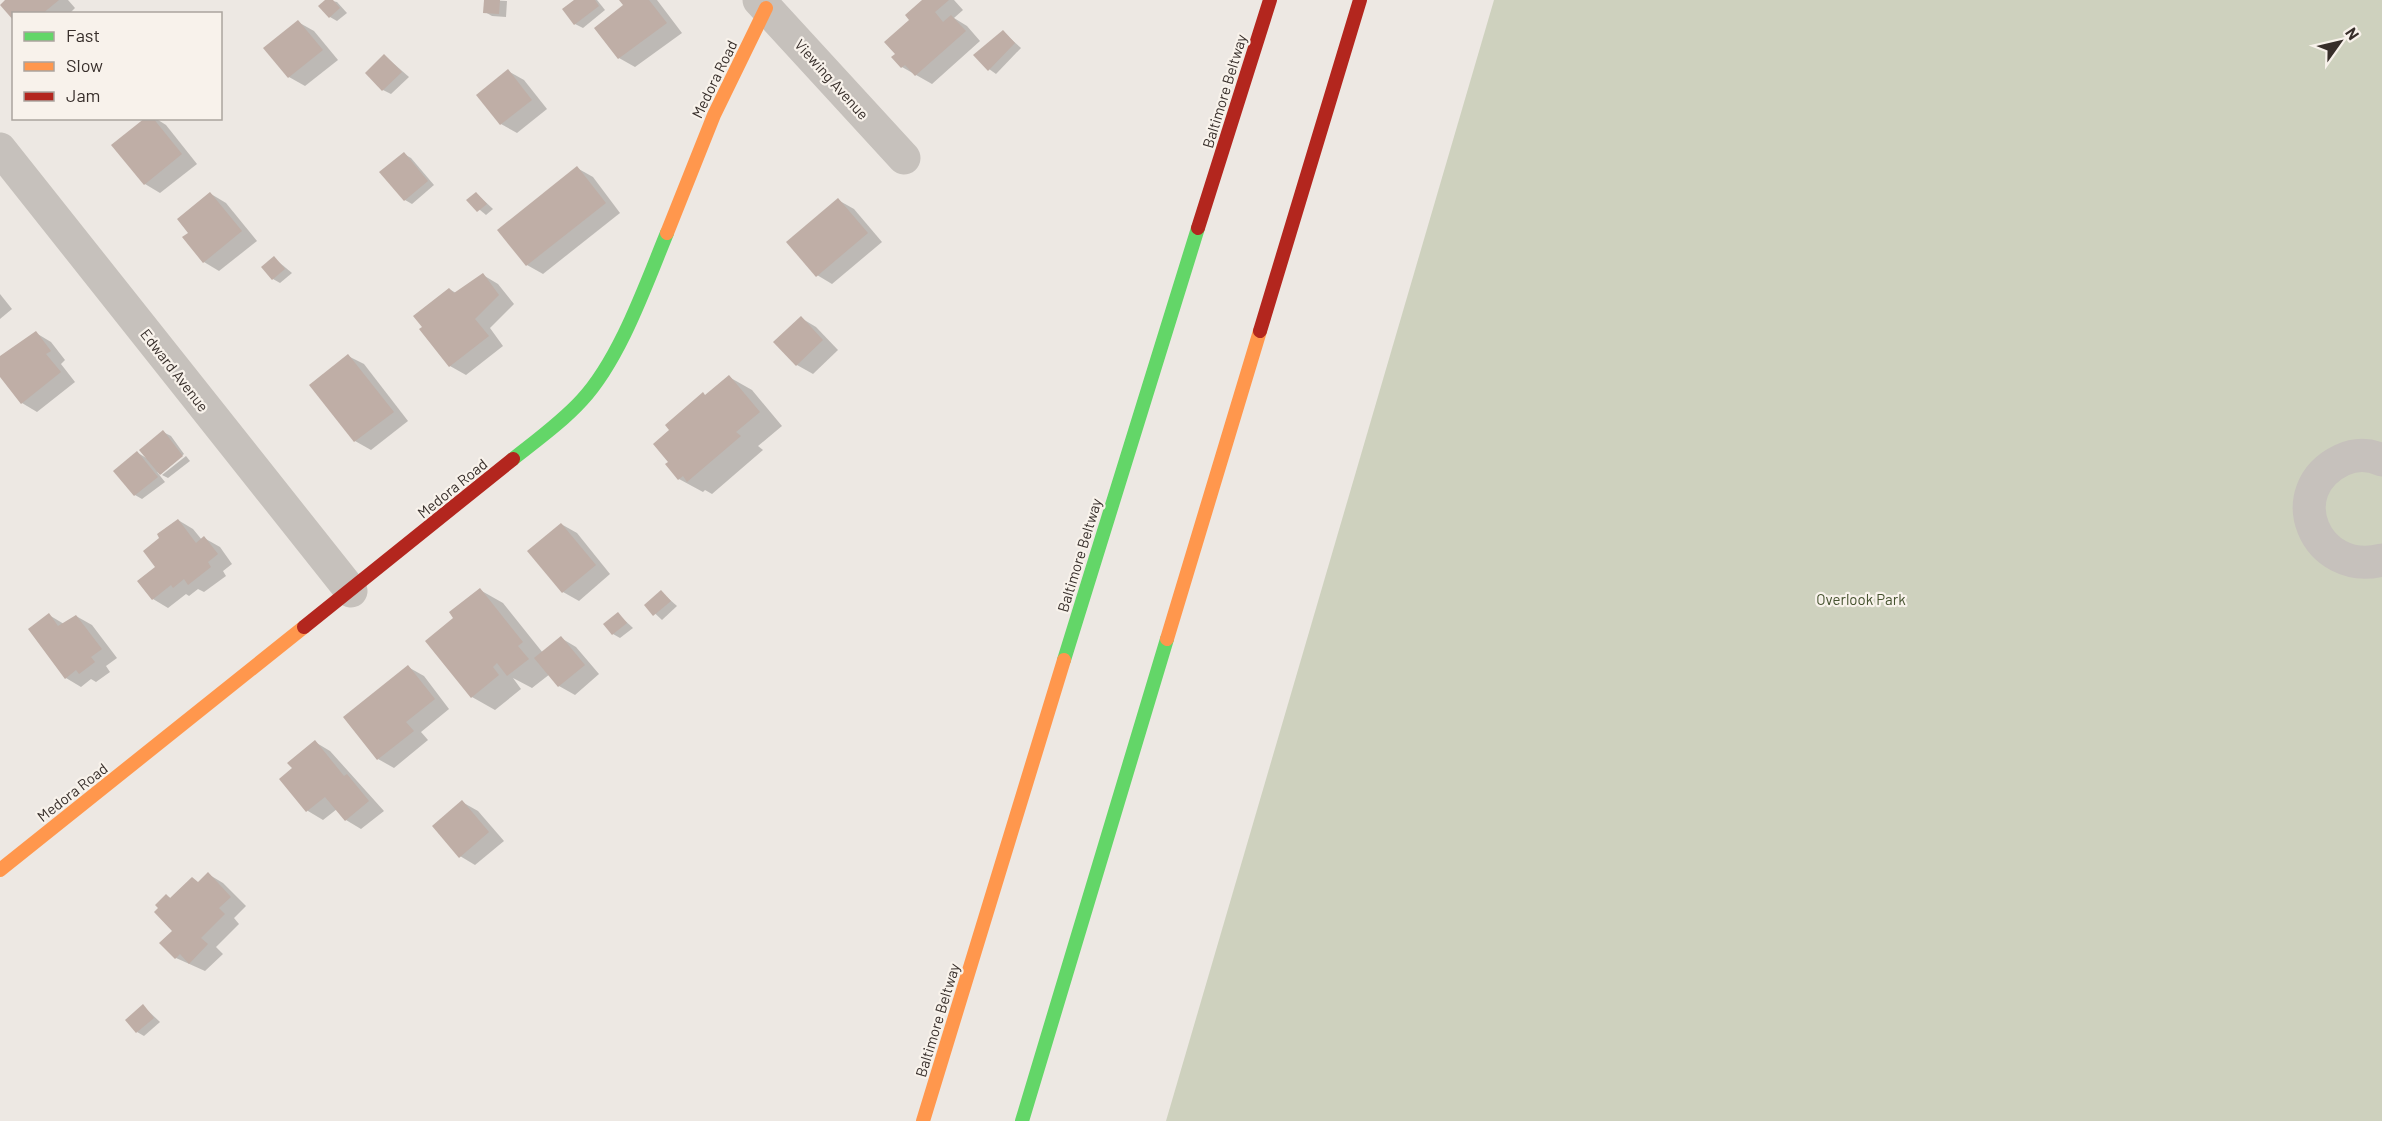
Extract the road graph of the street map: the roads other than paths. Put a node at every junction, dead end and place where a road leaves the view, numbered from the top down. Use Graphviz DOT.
graph roads {
  1 [pos="1270,0"];
  2 [pos="1360,0"];
  3 [pos="763,4"];
  4 [pos="0,149"];
  5 [pos="904,158"];
  6 [pos="2382,459"];
  7 [pos="2382,560"];
  8 [pos="351,591"];
  9 [pos="0,870"];
  10 [pos="923,1121"];
  11 [pos="1022,1121"];
  1 -- 10 [label="main road, Baltimore Beltway"];
  2 -- 11 [label="main road"];
  3 -- 5 [label="street, Viewing Avenue"];
  3 -- 8 [label="main road, Medora Road"];
  4 -- 8 [label="street, Edward Avenue"];
  6 -- 7 [label="street"];
  8 -- 9 [label="main road, Medora Road"];
}
